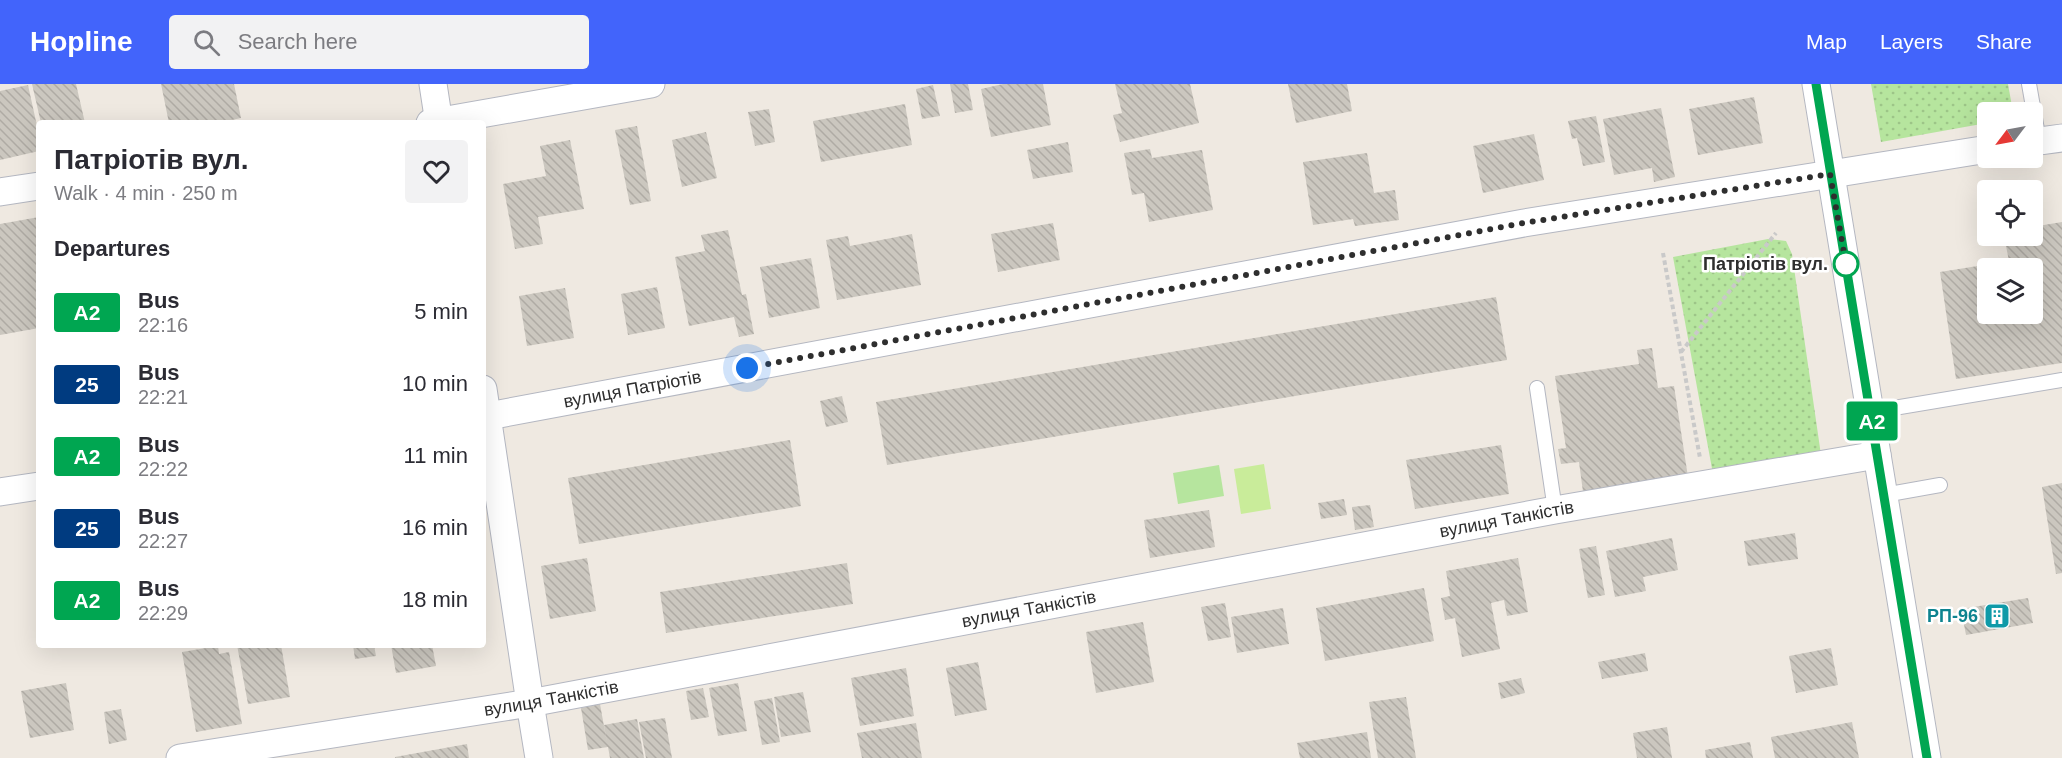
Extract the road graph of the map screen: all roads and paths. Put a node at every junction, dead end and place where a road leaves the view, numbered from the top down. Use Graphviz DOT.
graph roads {
  1 [pos="433,84"];
  2 [pos="651,84"];
  3 [pos="1816,84"];
  4 [pos="2030,84"];
  5 [pos="436,120"];
  6 [pos="447,120"];
  7 [pos="2045,140"];
  8 [pos="1977,151"];
  9 [pos="1830,174"];
  10 [pos="36,186"];
  11 [pos="0,192"];
  12 [pos="1776,233"];
  13 [pos="1663,253"];
  14 [pos="1681,352"];
  15 [pos="2062,380"];
  16 [pos="1537,388"];
  17 [pos="1870,412"];
  18 [pos="486,417"];
  19 [pos="486,423"];
  20 [pos="1877,456"];
  21 [pos="1700,458"];
  22 [pos="1940,485"];
  23 [pos="36,486"];
  24 [pos="0,492"];
  25 [pos="1884,495"];
  26 [pos="1555,510"];
  27 [pos="530,703"];
  28 [pos="180,758"];
  29 [pos="539,758"];
  30 [pos="1927,758"];
  1 -- 5 [label="street"];
  2 -- 6 [label="street"];
  3 -- 9 [label="street"];
  4 -- 7 [label="lane"];
  8 -- 9 [label="street, вулиця Патріотів"];
  9 -- 17 [label="street"];
  9 -- 18 [label="street, вулиця Патріотів"];
  10 -- 11 [label="street"];
  12 -- 14 [label="path"];
  13 -- 14 [label="path"];
  14 -- 21 [label="path"];
  15 -- 17 [label="lane"];
  16 -- 26 [label="lane"];
  17 -- 20 [label="street"];
  19 -- 27 [label="street"];
  20 -- 25 [label="street"];
  20 -- 26 [label="street, вулиця Танкістів"];
  22 -- 25 [label="lane"];
  23 -- 24 [label="street"];
  25 -- 30 [label="street"];
  26 -- 27 [label="street, вулиця Танкістів"];
  27 -- 28 [label="street, вулиця Танкістів"];
  27 -- 29 [label="street"];
}
